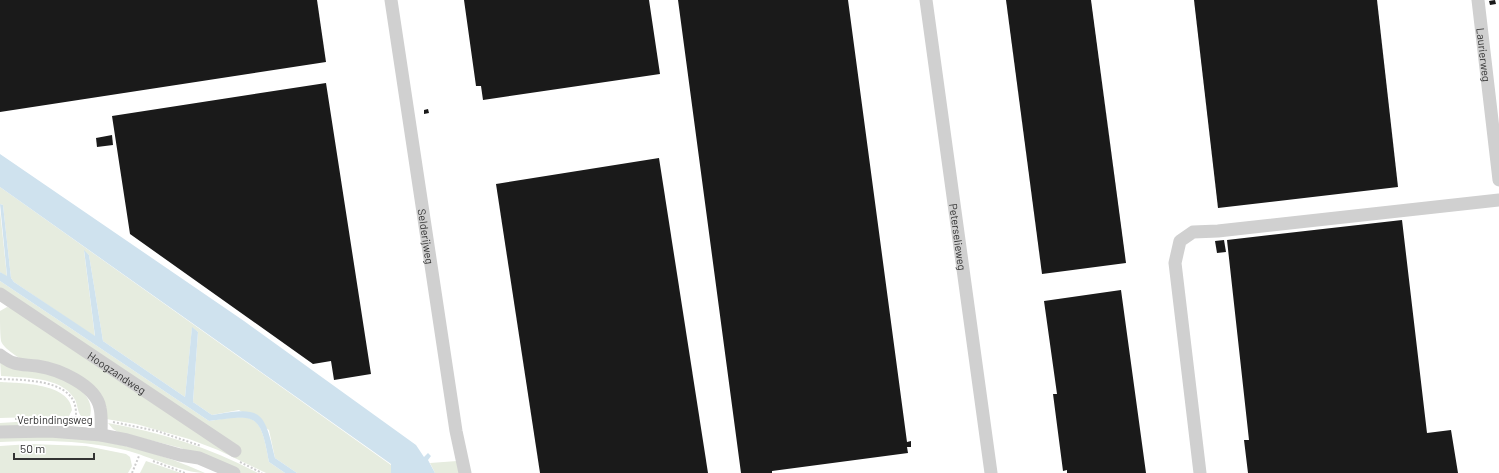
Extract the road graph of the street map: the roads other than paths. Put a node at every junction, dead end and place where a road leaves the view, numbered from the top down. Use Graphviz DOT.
graph roads {
  1 [pos="391,0"];
  2 [pos="926,0"];
  3 [pos="1478,0"];
  4 [pos="1499,180"];
  5 [pos="1499,200"];
  6 [pos="0,294"];
  7 [pos="0,355"];
  8 [pos="0,432"];
  9 [pos="101,435"];
  10 [pos="235,452"];
  11 [pos="180,455"];
  12 [pos="211,473"];
  13 [pos="234,473"];
  14 [pos="465,473"];
  15 [pos="991,473"];
  16 [pos="1200,473"];
  1 -- 14 [label="street, Selderijweg"];
  2 -- 15 [label="street, Peterselieweg"];
  3 -- 4 [label="street, Laurierweg"];
  5 -- 16 [label="street"];
  6 -- 10 [label="street, Hoogzandweg"];
  7 -- 9 [label="street"];
  8 -- 9 [label="street, Verbindingsweg"];
  9 -- 11 [label="street, Verbindingsweg"];
  11 -- 12 [label="street, Verbindingsweg"];
  11 -- 13 [label="street, Verbindingsweg"];
}
